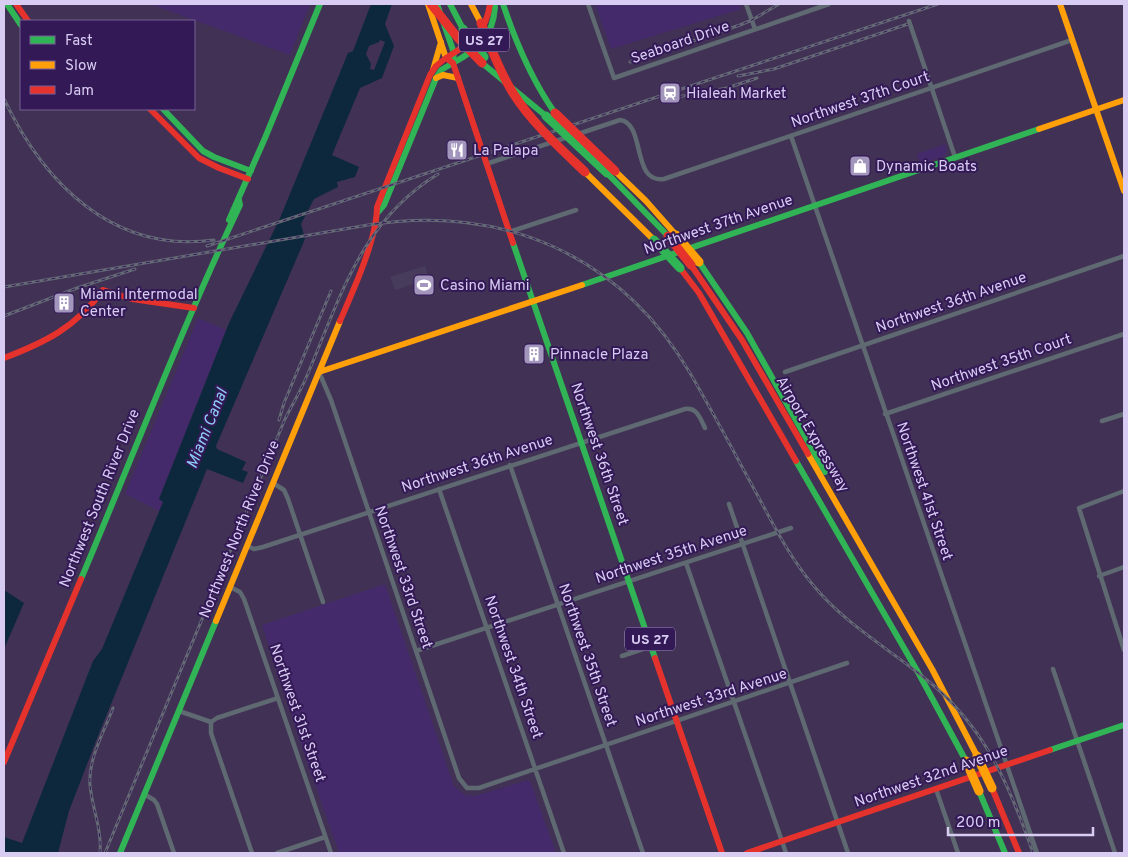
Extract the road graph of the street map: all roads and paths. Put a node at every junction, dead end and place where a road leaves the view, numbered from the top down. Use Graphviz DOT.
graph roads {
  1 [pos="7,4"];
  2 [pos="16,4"];
  3 [pos="320,4"];
  4 [pos="429,4"];
  5 [pos="437,4"];
  6 [pos="450,4"];
  7 [pos="472,4"];
  8 [pos="490,4"];
  9 [pos="495,4"];
  10 [pos="504,4"];
  11 [pos="588,4"];
  12 [pos="746,4"];
  13 [pos="828,4"];
  14 [pos="1060,4"];
  15 [pos="27,20"];
  16 [pos="909,21"];
  17 [pos="20,24"];
  18 [pos="755,29"];
  19 [pos="1072,40"];
  20 [pos="441,42"];
  21 [pos="451,58"];
  22 [pos="484,61"];
  23 [pos="434,75"];
  24 [pos="458,78"];
  25 [pos="932,88"];
  26 [pos="1124,100"];
  27 [pos="1096,109"];
  28 [pos="151,110"];
  29 [pos="164,110"];
  30 [pos="183,136"];
  31 [pos="791,136"];
  32 [pos="955,158"];
  33 [pos="486,164"];
  34 [pos="611,172"];
  35 [pos="250,175"];
  36 [pos="1124,191"];
  37 [pos="815,206"];
  38 [pos="576,210"];
  39 [pos="509,232"];
  40 [pos="1124,256"];
  41 [pos="533,302"];
  42 [pos="194,308"];
  43 [pos="1124,334"];
  44 [pos="863,346"];
  45 [pos="4,358"];
  46 [pos="319,372"];
  47 [pos="786,372"];
  48 [pos="886,414"];
  49 [pos="1124,414"];
  50 [pos="1102,421"];
  51 [pos="705,428"];
  52 [pos="581,442"];
  53 [pos="510,465"];
  54 [pos="273,483"];
  55 [pos="439,488"];
  56 [pos="1124,491"];
  57 [pos="729,504"];
  58 [pos="368,512"];
  59 [pos="791,528"];
  60 [pos="301,534"];
  61 [pos="742,544"];
  62 [pos="247,546"];
  63 [pos="686,562"];
  64 [pos="1124,568"];
  65 [pos="1099,576"];
  66 [pos="630,581"];
  67 [pos="230,587"];
  68 [pos="323,602"];
  69 [pos="558,605"];
  70 [pos="487,628"];
  71 [pos="652,646"];
  72 [pos="1124,650"];
  73 [pos="416,652"];
  74 [pos="622,656"];
  75 [pos="847,663"];
  76 [pos="1053,669"];
  77 [pos="789,684"];
  78 [pos="278,698"];
  79 [pos="734,701"];
  80 [pos="179,711"];
  81 [pos="678,721"];
  82 [pos="211,722"];
  83 [pos="1124,725"];
  84 [pos="1078,741"];
  85 [pos="606,745"];
  86 [pos="4,762"];
  87 [pos="1006,766"];
  88 [pos="535,768"];
  89 [pos="468,788"];
  90 [pos="936,789"];
  91 [pos="144,794"];
  92 [pos="838,822"];
  93 [pos="325,837"];
  94 [pos="782,841"];
  95 [pos="120,853"];
  96 [pos="174,853"];
  97 [pos="252,853"];
  98 [pos="277,853"];
  99 [pos="331,853"];
  100 [pos="564,853"];
  101 [pos="643,853"];
  102 [pos="722,853"];
  103 [pos="747,853"];
  104 [pos="786,853"];
  105 [pos="848,853"];
  106 [pos="958,853"];
  107 [pos="1005,853"];
  108 [pos="1018,853"];
  109 [pos="1037,853"];
  110 [pos="1116,853"];
  1 -- 17 [label="main road"];
  2 -- 15 [label="main road"];
  3 -- 35 [label="main road, Northwest South River Drive"];
  4 -- 20 [label="main road, Northwest 36th Street"];
  4 -- 22 [label="main road, Airport Expressway, bridge"];
  5 -- 21 [label="main road, Northwest 36th Street"];
  6 -- 22 [label="main road, bridge"];
  7 -- 107 [label="main road, Airport Expressway, bridge"];
  8 -- 21 [label="main road, US 27"];
  9 -- 21 [label="main road, US 27"];
  10 -- 34 [label="main road, bridge"];
  11 -- 18 [label="street, Seaboard Drive"];
  12 -- 18 [label="street"];
  13 -- 18 [label="street, Seaboard Drive"];
  14 -- 19 [label="main road"];
  16 -- 25 [label="street"];
  19 -- 25 [label="street, Northwest 37th Court"];
  19 -- 27 [label="main road"];
  20 -- 21 [label="main road, Northwest 36th Street"];
  20 -- 23 [label="main road"];
  21 -- 23 [label="main road, Northwest North River Drive"];
  21 -- 24 [label="main road, Northwest 36th Street / US 27"];
  22 -- 34 [label="main road, Airport Expressway, bridge"];
  23 -- 24 [label="main road"];
  23 -- 46 [label="main road, Northwest North River Drive"];
  24 -- 33 [label="main road, Northwest 36th Street / US 27"];
  25 -- 31 [label="street, Northwest 37th Court"];
  25 -- 32 [label="street"];
  26 -- 27 [label="main road, Northwest 37th Avenue"];
  27 -- 32 [label="main road, Northwest 37th Avenue"];
  27 -- 36 [label="main road"];
  28 -- 30 [label="main road"];
  29 -- 30 [label="main road"];
  30 -- 35 [label="main road"];
  31 -- 33 [label="street, Northwest 37th Court"];
  31 -- 37 [label="street, Northwest 41st Street"];
  32 -- 37 [label="main road, Northwest 37th Avenue"];
  33 -- 39 [label="main road, Northwest 36th Street / US 27"];
  34 -- 108 [label="main road, Airport Expressway, bridge"];
  35 -- 42 [label="main road, Northwest South River Drive"];
  37 -- 41 [label="main road, Northwest 37th Avenue"];
  37 -- 44 [label="street, Northwest 41st Street"];
  38 -- 39 [label="street"];
  39 -- 41 [label="main road, Northwest 36th Street / US 27"];
  40 -- 44 [label="street, Northwest 36th Avenue"];
  41 -- 46 [label="main road, Northwest 37th Avenue"];
  41 -- 52 [label="main road, Northwest 36th Street / US 27"];
  42 -- 45 [label="main road"];
  42 -- 86 [label="main road, Northwest South River Drive"];
  43 -- 48 [label="street, Northwest 35th Court"];
  44 -- 47 [label="street, Northwest 36th Avenue"];
  44 -- 48 [label="street, Northwest 41st Street"];
  46 -- 54 [label="main road, Northwest North River Drive"];
  46 -- 58 [label="street, Northwest 33rd Street"];
  48 -- 87 [label="street, Northwest 41st Street"];
  49 -- 50 [label="street"];
  51 -- 52 [label="street, Northwest 36th Avenue"];
  52 -- 53 [label="street, Northwest 36th Avenue"];
  52 -- 66 [label="main road, Northwest 36th Street / US 27"];
  53 -- 55 [label="street, Northwest 36th Avenue"];
  53 -- 69 [label="street, Northwest 35th Street"];
  54 -- 60 [label="street"];
  54 -- 62 [label="main road, Northwest North River Drive"];
  55 -- 58 [label="street, Northwest 36th Avenue"];
  55 -- 70 [label="street, Northwest 34th Street"];
  56 -- 65 [label="street"];
  57 -- 61 [label="street"];
  58 -- 60 [label="street, Northwest 36th Avenue"];
  58 -- 73 [label="street, Northwest 33rd Street"];
  59 -- 61 [label="street, Northwest 35th Avenue"];
  60 -- 62 [label="street, Northwest 36th Avenue"];
  60 -- 68 [label="street"];
  61 -- 63 [label="street, Northwest 35th Avenue"];
  61 -- 77 [label="street"];
  62 -- 67 [label="main road, Northwest North River Drive"];
  63 -- 66 [label="street, Northwest 35th Avenue"];
  63 -- 79 [label="street"];
  64 -- 65 [label="street"];
  65 -- 72 [label="street"];
  66 -- 69 [label="street, Northwest 35th Avenue"];
  66 -- 71 [label="main road, Northwest 36th Street / US 27"];
  67 -- 78 [label="street, Northwest 31st Street"];
  67 -- 80 [label="main road, Northwest North River Drive"];
  69 -- 70 [label="street, Northwest 35th Avenue"];
  69 -- 85 [label="street, Northwest 35th Street"];
  70 -- 73 [label="street, Northwest 35th Avenue"];
  70 -- 88 [label="street, Northwest 34th Street"];
  71 -- 74 [label="street"];
  71 -- 81 [label="main road, Northwest 36th Street / US 27"];
  73 -- 89 [label="street, Northwest 33rd Street"];
  75 -- 77 [label="street, Northwest 33rd Avenue"];
  76 -- 84 [label="street"];
  77 -- 79 [label="street, Northwest 33rd Avenue"];
  77 -- 92 [label="street"];
  78 -- 82 [label="street"];
  78 -- 93 [label="street, Northwest 31st Street"];
  79 -- 81 [label="street, Northwest 33rd Avenue"];
  79 -- 94 [label="street"];
  80 -- 82 [label="street"];
  80 -- 91 [label="main road, Northwest North River Drive"];
  81 -- 85 [label="street, Northwest 33rd Avenue"];
  81 -- 102 [label="main road, Northwest 36th Street / US 27"];
  82 -- 97 [label="street"];
  83 -- 84 [label="main road, Northwest 32nd Avenue"];
  84 -- 87 [label="main road, Northwest 32nd Avenue"];
  84 -- 110 [label="street"];
  85 -- 88 [label="street, Northwest 33rd Avenue"];
  85 -- 101 [label="street, Northwest 35th Street"];
  87 -- 90 [label="main road, Northwest 32nd Avenue"];
  87 -- 109 [label="street, Northwest 41st Street"];
  88 -- 89 [label="street, Northwest 33rd Avenue"];
  88 -- 100 [label="street, Northwest 34th Street"];
  90 -- 92 [label="main road, Northwest 32nd Avenue"];
  90 -- 106 [label="street"];
  91 -- 95 [label="main road, Northwest North River Drive"];
  91 -- 96 [label="street"];
  92 -- 94 [label="main road, Northwest 32nd Avenue"];
  92 -- 105 [label="street"];
  93 -- 98 [label="street"];
  93 -- 99 [label="street, Northwest 31st Street"];
  94 -- 103 [label="main road, Northwest 32nd Avenue"];
  94 -- 104 [label="street"];
}
